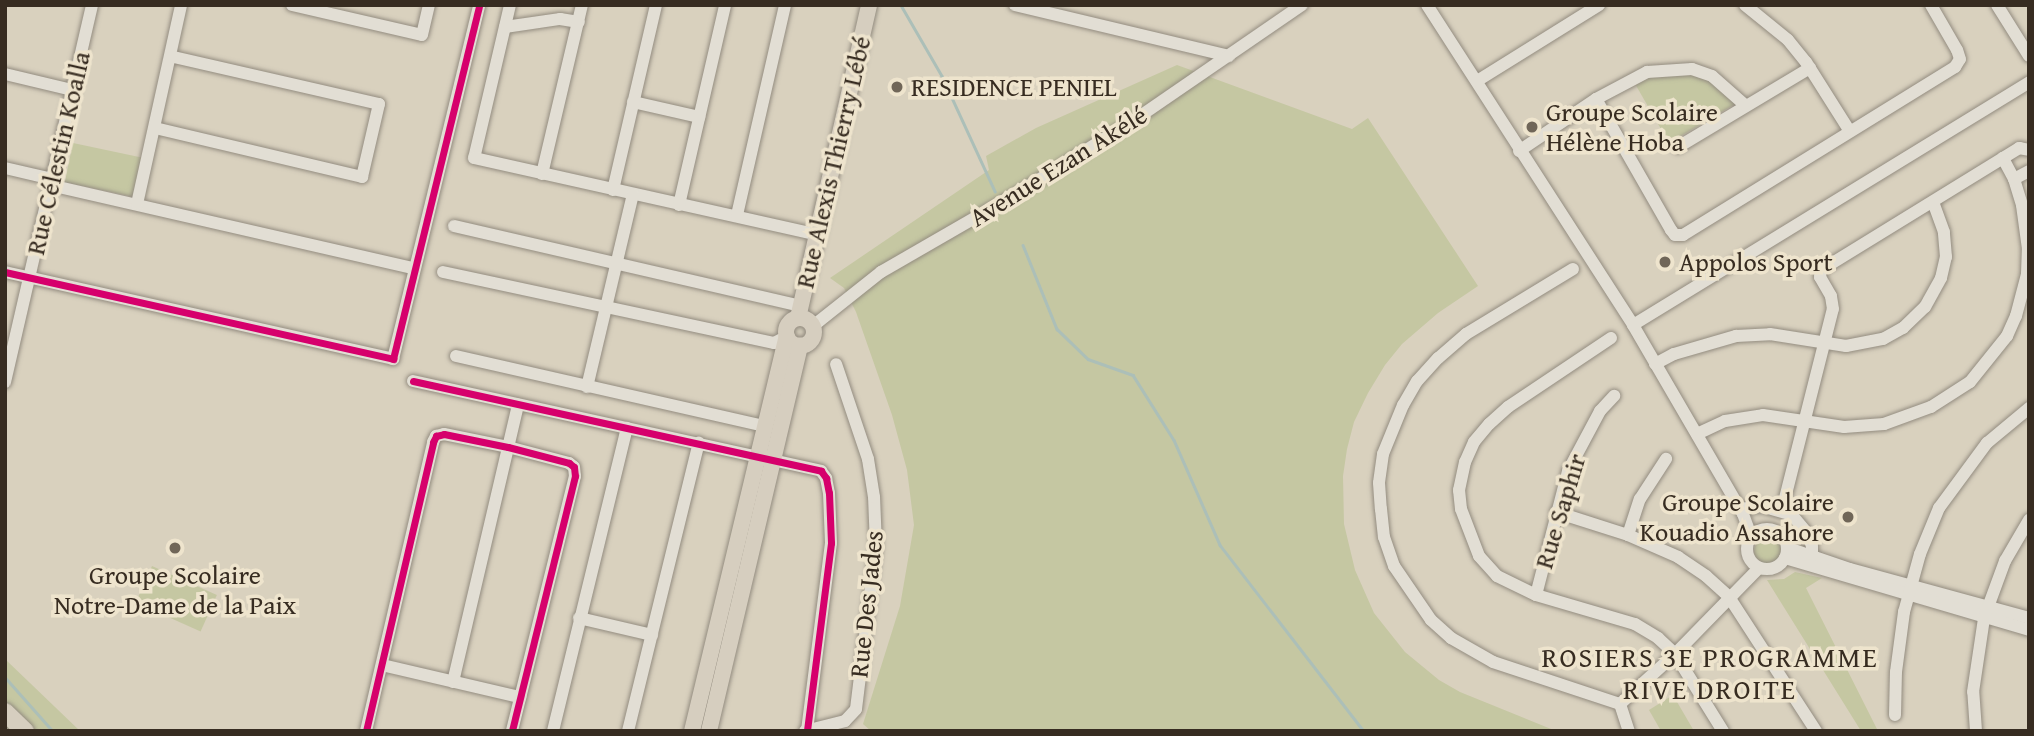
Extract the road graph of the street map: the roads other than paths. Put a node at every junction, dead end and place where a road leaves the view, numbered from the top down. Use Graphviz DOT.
graph roads {
  1 [pos="92,5"];
  2 [pos="181,5"];
  3 [pos="292,5"];
  4 [pos="429,5"];
  5 [pos="479,5"];
  6 [pos="510,5"];
  7 [pos="582,5"];
  8 [pos="656,5"];
  9 [pos="725,5"];
  10 [pos="785,5"];
  11 [pos="869,5"];
  12 [pos="1015,5"];
  13 [pos="1302,5"];
  14 [pos="1427,5"];
  15 [pos="1599,5"];
  16 [pos="1745,5"];
  17 [pos="1931,5"];
  18 [pos="1997,5"];
  19 [pos="579,22"];
  20 [pos="505,27"];
  21 [pos="2029,55"];
  22 [pos="170,56"];
  23 [pos="1229,56"];
  24 [pos="1810,68"];
  25 [pos="5,74"];
  26 [pos="1477,81"];
  27 [pos="2029,82"];
  28 [pos="72,90"];
  29 [pos="1597,99"];
  30 [pos="634,102"];
  31 [pos="1746,106"];
  32 [pos="699,117"];
  33 [pos="155,128"];
  34 [pos="1849,130"];
  35 [pos="1678,148"];
  36 [pos="2029,150"];
  37 [pos="1519,151"];
  38 [pos="2003,158"];
  39 [pos="5,168"];
  40 [pos="2029,171"];
  41 [pos="542,174"];
  42 [pos="52,179"];
  43 [pos="2014,179"];
  44 [pos="63,188"];
  45 [pos="613,190"];
  46 [pos="633,194"];
  47 [pos="1933,202"];
  48 [pos="137,204"];
  49 [pos="679,205"];
  50 [pos="737,215"];
  51 [pos="454,226"];
  52 [pos="815,234"];
  53 [pos="617,263"];
  54 [pos="413,268"];
  55 [pos="1573,269"];
  56 [pos="5,272"];
  57 [pos="443,272"];
  58 [pos="30,277"];
  59 [pos="607,309"];
  60 [pos="804,317"];
  61 [pos="1633,325"];
  62 [pos="1611,338"];
  63 [pos="793,341"];
  64 [pos="1826,342"];
  65 [pos="456,356"];
  66 [pos="836,364"];
  67 [pos="1655,364"];
  68 [pos="5,382"];
  69 [pos="413,382"];
  70 [pos="587,387"];
  71 [pos="1614,396"];
  72 [pos="517,404"];
  73 [pos="2029,408"];
  74 [pos="1805,419"];
  75 [pos="764,426"];
  76 [pos="627,428"];
  77 [pos="1697,434"];
  78 [pos="699,443"];
  79 [pos="508,447"];
  80 [pos="764,456"];
  81 [pos="1666,459"];
  82 [pos="1782,510"];
  83 [pos="1742,511"];
  84 [pos="1556,512"];
  85 [pos="2029,520"];
  86 [pos="1765,528"];
  87 [pos="1628,535"];
  88 [pos="1751,536"];
  89 [pos="1787,553"];
  90 [pos="1812,562"];
  91 [pos="1759,568"];
  92 [pos="1910,591"];
  93 [pos="1535,594"];
  94 [pos="1729,597"];
  95 [pos="1986,612"];
  96 [pos="579,618"];
  97 [pos="2029,618"];
  98 [pos="2029,630"];
  99 [pos="652,635"];
  100 [pos="1675,654"];
  101 [pos="382,665"];
  102 [pos="453,682"];
  103 [pos="520,697"];
  104 [pos="1620,704"];
  105 [pos="5,712"];
  106 [pos="1895,715"];
  107 [pos="369,730"];
  108 [pos="25,731"];
  109 [pos="512,731"];
  110 [pos="553,731"];
  111 [pos="628,731"];
  112 [pos="692,731"];
  113 [pos="709,731"];
  114 [pos="806,731"];
  115 [pos="1629,731"];
  116 [pos="1723,731"];
  117 [pos="1816,731"];
  118 [pos="1976,731"];
  1 -- 28 [label="street, Rue Célestin Koalla"];
  2 -- 22 [label="street"];
  3 -- 4 [label="street"];
  5 -- 54 [label="street"];
  6 -- 20 [label="street"];
  7 -- 19 [label="street"];
  8 -- 30 [label="street"];
  9 -- 32 [label="street"];
  10 -- 50 [label="street"];
  11 -- 52 [label="main road, Rue Alexis Thierry Lébé"];
  12 -- 23 [label="street"];
  13 -- 23 [label="street, Avenue Ezan Akélé"];
  14 -- 26 [label="street"];
  15 -- 26 [label="street"];
  16 -- 24 [label="street"];
  17 -- 34 [label="street"];
  18 -- 21 [label="street"];
  19 -- 20 [label="street"];
  19 -- 41 [label="street"];
  20 -- 41 [label="street"];
  22 -- 33 [label="street"];
  22 -- 33 [label="street"];
  23 -- 60 [label="street, Avenue Ezan Akélé"];
  24 -- 31 [label="street"];
  24 -- 34 [label="street"];
  25 -- 28 [label="street"];
  26 -- 37 [label="street"];
  27 -- 61 [label="street"];
  28 -- 42 [label="street, Rue Célestin Koalla"];
  29 -- 31 [label="street"];
  29 -- 34 [label="street"];
  29 -- 37 [label="street"];
  30 -- 32 [label="street"];
  30 -- 45 [label="street"];
  31 -- 35 [label="street"];
  32 -- 49 [label="street"];
  33 -- 48 [label="street"];
  36 -- 38 [label="street"];
  37 -- 61 [label="street"];
  38 -- 43 [label="street"];
  38 -- 47 [label="street"];
  39 -- 42 [label="street"];
  40 -- 43 [label="street"];
  41 -- 45 [label="street"];
  42 -- 58 [label="street, Rue Célestin Koalla"];
  43 -- 74 [label="street"];
  44 -- 48 [label="street"];
  45 -- 46 [label="street"];
  46 -- 49 [label="street"];
  46 -- 53 [label="street"];
  47 -- 64 [label="street"];
  47 -- 64 [label="street"];
  48 -- 54 [label="street"];
  49 -- 50 [label="street"];
  50 -- 52 [label="street"];
  51 -- 53 [label="street"];
  52 -- 60 [label="main road, Rue Alexis Thierry Lébé"];
  53 -- 59 [label="street"];
  53 -- 60 [label="street"];
  54 -- 58 [label="street"];
  55 -- 104 [label="street"];
  56 -- 58 [label="street"];
  57 -- 59 [label="street"];
  58 -- 68 [label="street, Rue Célestin Koalla"];
  59 -- 63 [label="street"];
  59 -- 70 [label="street"];
  60 -- 63 [label="main road"];
  60 -- 63 [label="main road"];
  61 -- 67 [label="street"];
  62 -- 93 [label="street"];
  63 -- 75 [label="main road"];
  63 -- 80 [label="main road"];
  64 -- 67 [label="street"];
  64 -- 74 [label="street"];
  65 -- 70 [label="street"];
  66 -- 114 [label="street, Rue Des Jades"];
  67 -- 77 [label="street"];
  69 -- 72 [label="street"];
  70 -- 75 [label="street"];
  71 -- 84 [label="street, Rue Saphir"];
  72 -- 76 [label="street"];
  72 -- 79 [label="street"];
  73 -- 92 [label="street"];
  74 -- 77 [label="street"];
  74 -- 82 [label="street"];
  75 -- 80 [label="main road"];
  76 -- 78 [label="street"];
  76 -- 96 [label="street"];
  77 -- 83 [label="street"];
  78 -- 80 [label="street"];
  78 -- 99 [label="street"];
  79 -- 101 [label="street"];
  79 -- 102 [label="street"];
  79 -- 103 [label="street"];
  80 -- 112 [label="main road"];
  80 -- 113 [label="main road"];
  80 -- 114 [label="street"];
  81 -- 87 [label="street"];
  82 -- 83 [label="street"];
  82 -- 90 [label="street"];
  83 -- 86 [label="street"];
  83 -- 88 [label="street"];
  84 -- 87 [label="street"];
  84 -- 93 [label="street, Rue Saphir"];
  85 -- 95 [label="street"];
  86 -- 88 [label="street"];
  86 -- 89 [label="street"];
  87 -- 94 [label="street"];
  88 -- 91 [label="street"];
  89 -- 90 [label="street"];
  89 -- 91 [label="street"];
  90 -- 92 [label="street"];
  91 -- 94 [label="street"];
  92 -- 95 [label="street"];
  92 -- 106 [label="street"];
  93 -- 100 [label="street"];
  94 -- 100 [label="street"];
  94 -- 117 [label="street"];
  95 -- 97 [label="street"];
  95 -- 98 [label="street"];
  95 -- 118 [label="street"];
  96 -- 99 [label="street"];
  96 -- 110 [label="street"];
  99 -- 111 [label="street"];
  100 -- 104 [label="street"];
  100 -- 116 [label="street"];
  101 -- 102 [label="street"];
  101 -- 107 [label="street"];
  102 -- 103 [label="street"];
  103 -- 109 [label="street"];
  104 -- 115 [label="street"];
  105 -- 108 [label="highway"];
}
